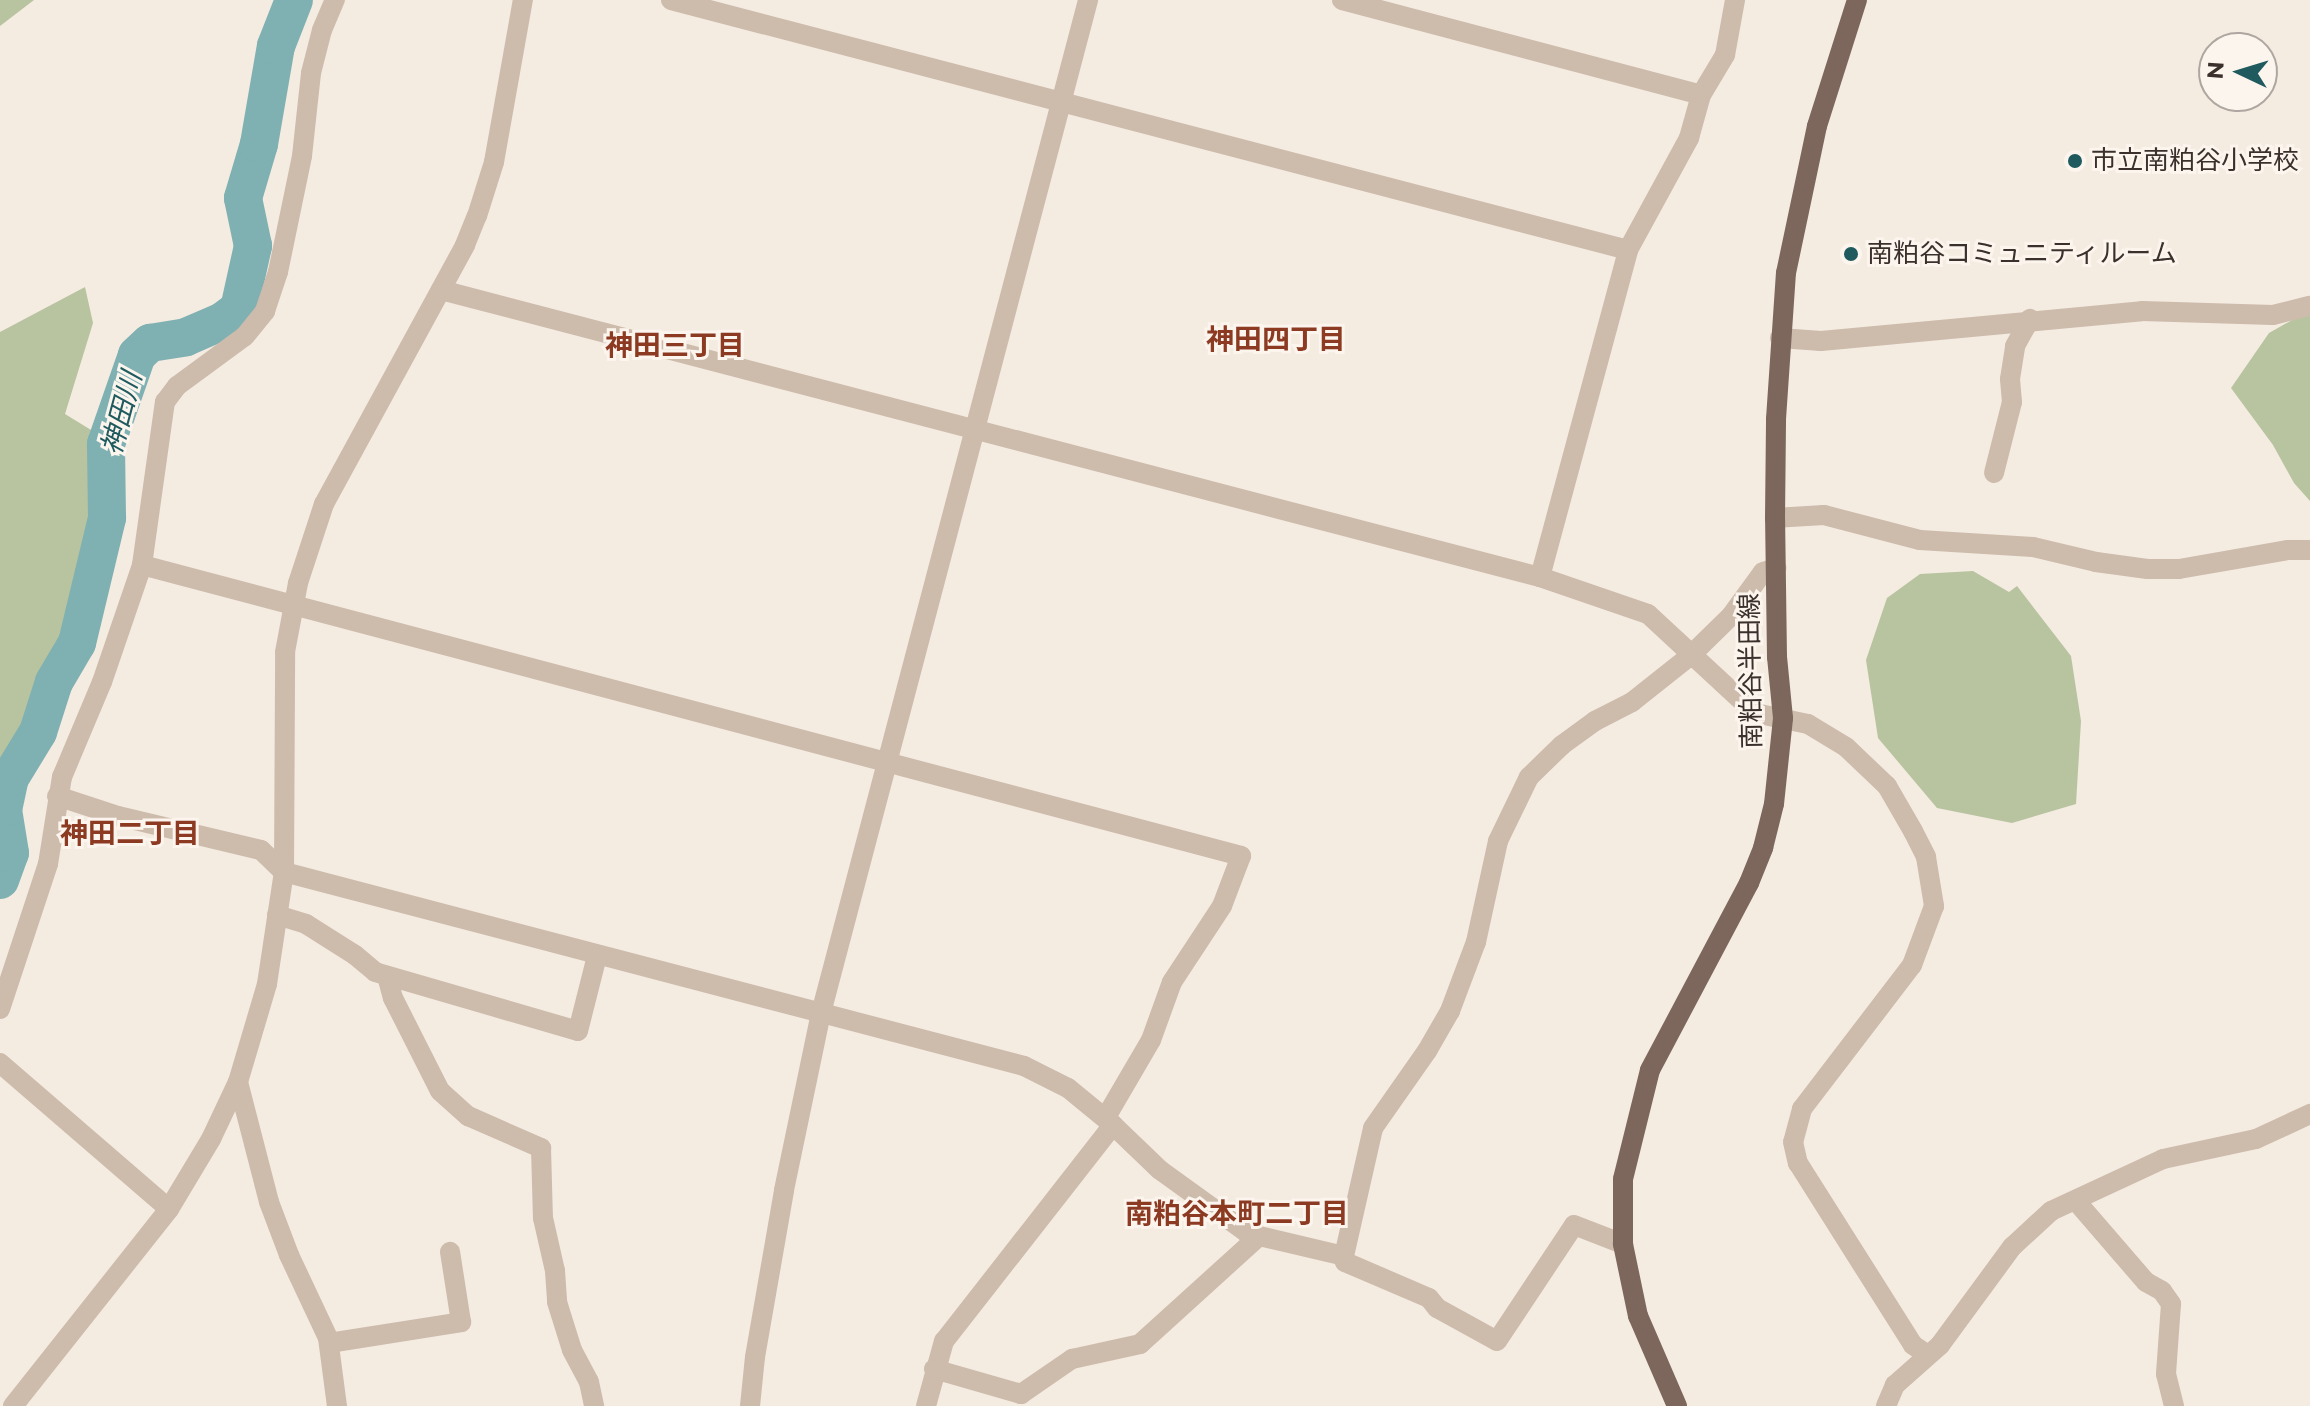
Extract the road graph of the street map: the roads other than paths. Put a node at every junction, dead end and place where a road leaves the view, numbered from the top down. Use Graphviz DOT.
graph roads {
  1 [pos="335,0"];
  2 [pos="523,0"];
  3 [pos="671,0"];
  4 [pos="1088,0"];
  5 [pos="1342,0"];
  6 [pos="1735,0"];
  7 [pos="1857,0"];
  8 [pos="1701,95"];
  9 [pos="1062,100"];
  10 [pos="1628,250"];
  11 [pos="441,290"];
  12 [pos="2310,306"];
  13 [pos="2030,319"];
  14 [pos="1780,338"];
  15 [pos="974,431"];
  16 [pos="1994,473"];
  17 [pos="1775,518"];
  18 [pos="2310,550"];
  19 [pos="142,565"];
  20 [pos="1776,568"];
  21 [pos="1540,577"];
  22 [pos="293,604"];
  23 [pos="1690,656"];
  24 [pos="1783,718"];
  25 [pos="885,761"];
  26 [pos="57,796"];
  27 [pos="284,872"];
  28 [pos="277,915"];
  29 [pos="597,956"];
  30 [pos="387,976"];
  31 [pos="0,1009"];
  32 [pos="821,1013"];
  33 [pos="0,1063"];
  34 [pos="238,1082"];
  35 [pos="2310,1114"];
  36 [pos="1110,1121"];
  37 [pos="2076,1201"];
  38 [pos="169,1209"];
  39 [pos="1259,1236"];
  40 [pos="1623,1244"];
  41 [pos="450,1252"];
  42 [pos="1344,1256"];
  43 [pos="329,1343"];
  44 [pos="1928,1355"];
  45 [pos="934,1369"];
  46 [pos="13,1406"];
  47 [pos="337,1406"];
  48 [pos="594,1406"];
  49 [pos="750,1406"];
  50 [pos="926,1406"];
  51 [pos="1677,1406"];
  52 [pos="1886,1406"];
  53 [pos="2174,1406"];
  1 -- 19 [label="street"];
  2 -- 11 [label="street"];
  3 -- 9 [label="street"];
  4 -- 9 [label="street"];
  5 -- 8 [label="street"];
  6 -- 8 [label="street"];
  7 -- 14 [label="main road, 南粕谷半田線"];
  8 -- 10 [label="street"];
  9 -- 10 [label="street"];
  9 -- 15 [label="street"];
  10 -- 21 [label="street"];
  11 -- 15 [label="street"];
  11 -- 22 [label="street"];
  12 -- 13 [label="street"];
  13 -- 14 [label="street"];
  13 -- 16 [label="street"];
  14 -- 17 [label="main road, 南粕谷半田線"];
  15 -- 21 [label="street"];
  15 -- 25 [label="street"];
  17 -- 18 [label="street"];
  17 -- 20 [label="main road, 南粕谷半田線"];
  19 -- 22 [label="street"];
  19 -- 26 [label="street"];
  20 -- 23 [label="street"];
  20 -- 24 [label="main road, 南粕谷半田線"];
  21 -- 23 [label="street"];
  22 -- 25 [label="street"];
  22 -- 27 [label="street"];
  23 -- 24 [label="street"];
  23 -- 42 [label="street"];
  24 -- 40 [label="main road, 南粕谷半田線"];
  24 -- 44 [label="street"];
  25 -- 32 [label="street"];
  25 -- 36 [label="street"];
  26 -- 27 [label="street"];
  26 -- 31 [label="street"];
  27 -- 28 [label="street"];
  27 -- 29 [label="street"];
  28 -- 30 [label="street"];
  28 -- 34 [label="street"];
  29 -- 30 [label="street"];
  29 -- 32 [label="street"];
  30 -- 48 [label="street"];
  32 -- 36 [label="street"];
  32 -- 49 [label="street"];
  33 -- 38 [label="street"];
  34 -- 38 [label="street"];
  34 -- 43 [label="street"];
  35 -- 37 [label="street"];
  36 -- 39 [label="street"];
  36 -- 45 [label="street"];
  37 -- 44 [label="street"];
  37 -- 53 [label="street"];
  38 -- 46 [label="street"];
  39 -- 42 [label="street"];
  39 -- 45 [label="street"];
  40 -- 42 [label="street"];
  40 -- 51 [label="main road, 南粕谷半田線"];
  41 -- 43 [label="street"];
  43 -- 47 [label="street"];
  44 -- 52 [label="street"];
  45 -- 50 [label="street"];
}
